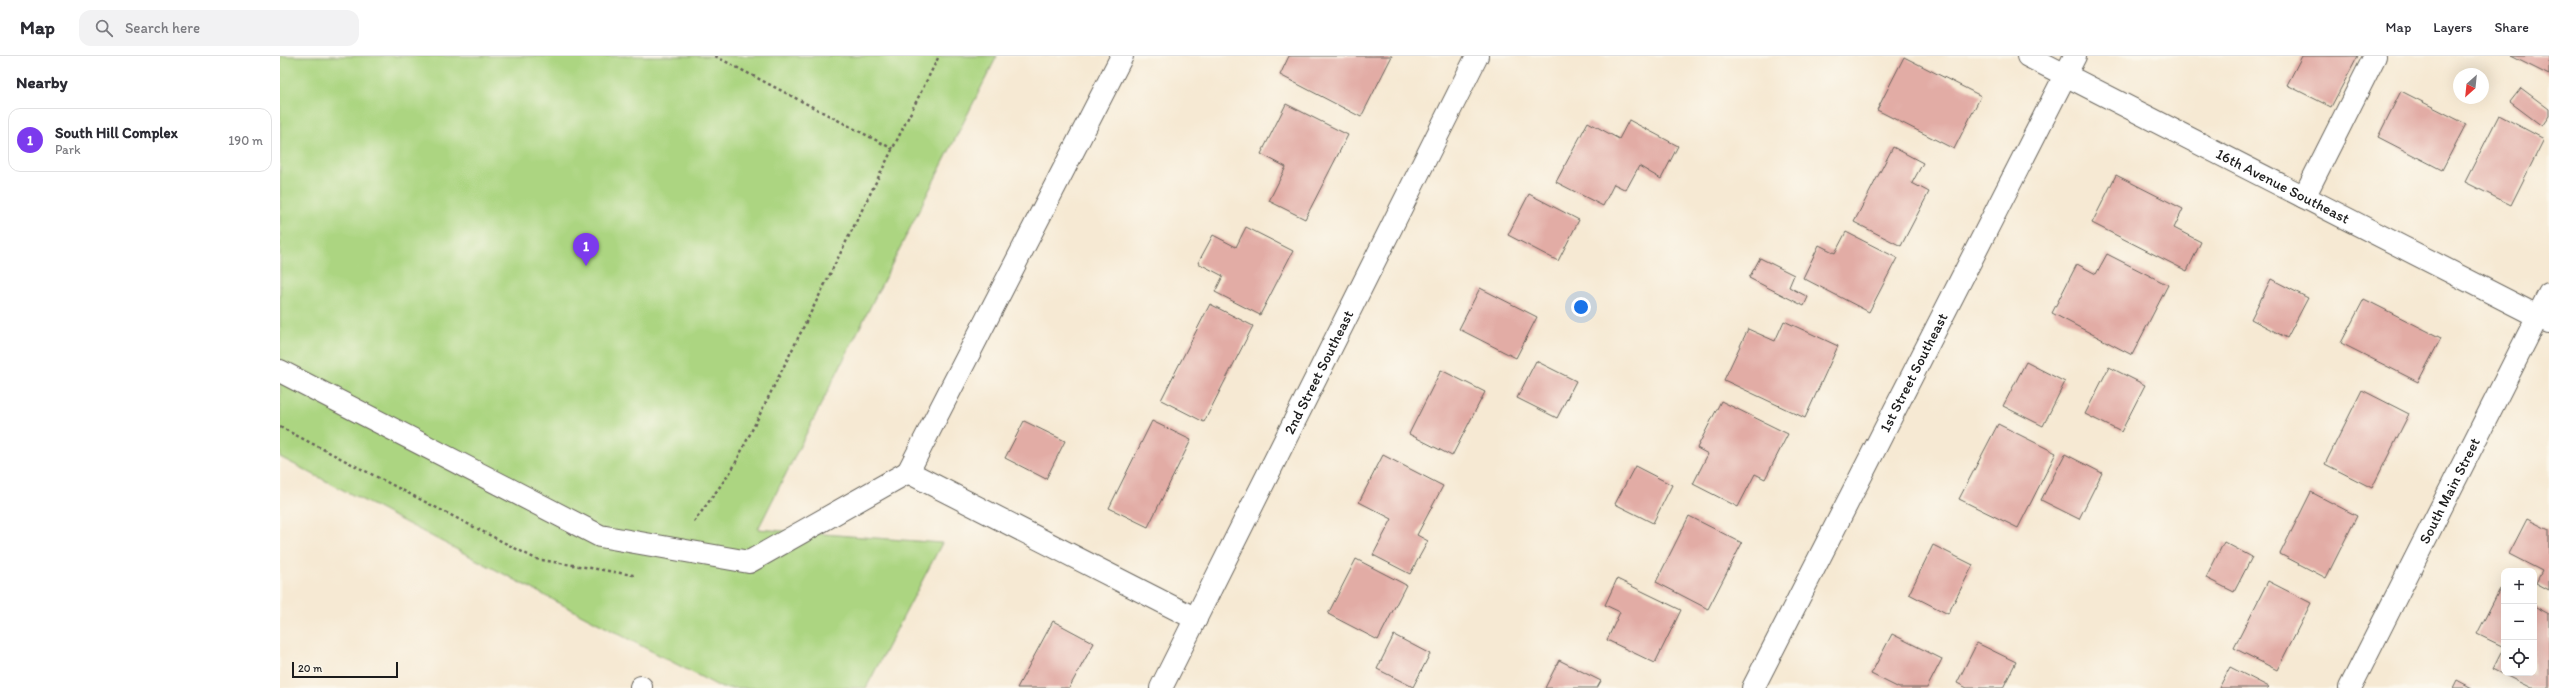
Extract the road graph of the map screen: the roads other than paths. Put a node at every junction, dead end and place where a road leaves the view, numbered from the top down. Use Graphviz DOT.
graph roads {
  1 [pos="1122,56"];
  2 [pos="1477,56"];
  3 [pos="2028,56"];
  4 [pos="2075,56"];
  5 [pos="2375,56"];
  6 [pos="2065,75"];
  7 [pos="2304,197"];
  8 [pos="2549,294"];
  9 [pos="2543,319"];
  10 [pos="280,371"];
  11 [pos="908,472"];
  12 [pos="1196,619"];
  13 [pos="1161,688"];
  14 [pos="1753,688"];
  15 [pos="2350,688"];
  1 -- 11 [label="street"];
  2 -- 12 [label="street, 2nd Street Southeast"];
  3 -- 6 [label="street, 16th Avenue Southeast"];
  4 -- 6 [label="street, 1st Street Southeast"];
  5 -- 7 [label="street"];
  6 -- 7 [label="street, 16th Avenue Southeast"];
  6 -- 14 [label="street, 1st Street Southeast"];
  7 -- 9 [label="street, 16th Avenue Southeast"];
  8 -- 9 [label="street, South Main Street"];
  9 -- 15 [label="street, South Main Street"];
  10 -- 11 [label="street"];
  11 -- 12 [label="street"];
  12 -- 13 [label="street, 2nd Street Southeast"];
}
